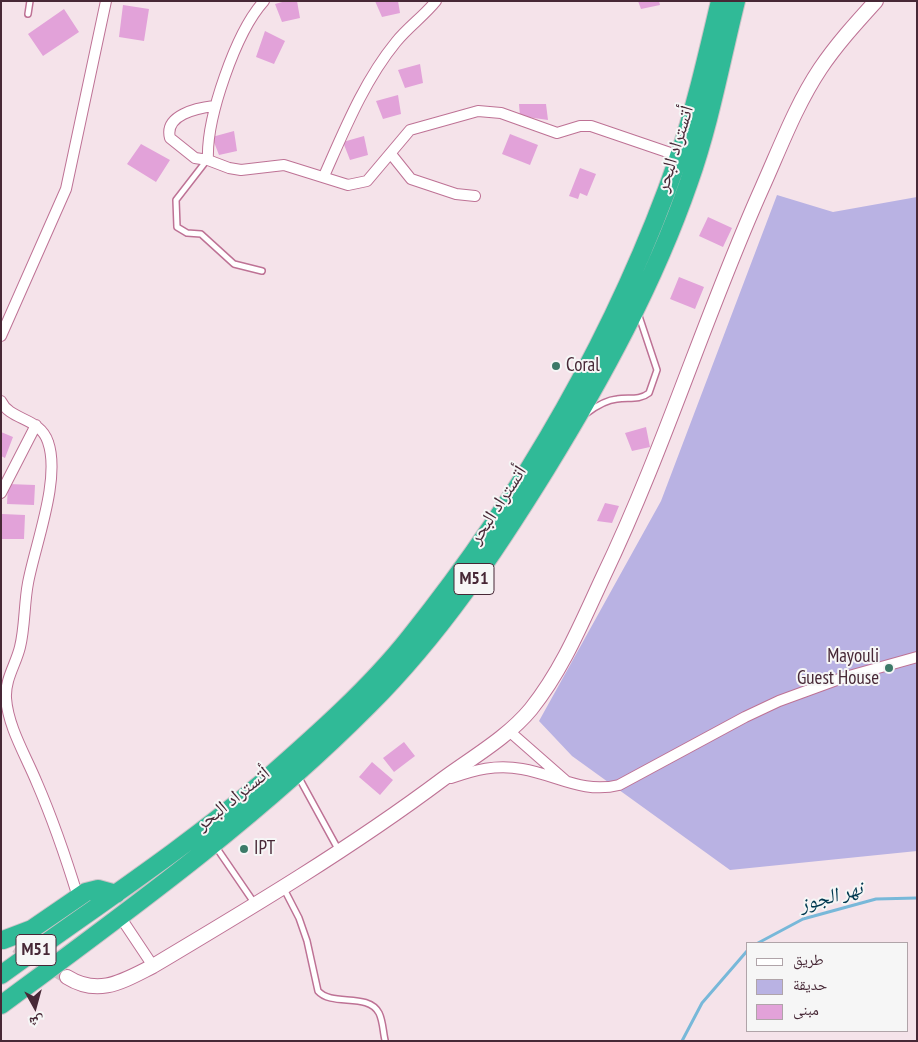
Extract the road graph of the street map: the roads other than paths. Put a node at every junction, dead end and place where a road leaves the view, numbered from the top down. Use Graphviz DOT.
graph roads {
  1 [pos="30,1"];
  2 [pos="106,1"];
  3 [pos="264,1"];
  4 [pos="436,1"];
  5 [pos="720,1"];
  6 [pos="736,1"];
  7 [pos="876,1"];
  8 [pos="28,14"];
  9 [pos="214,106"];
  10 [pos="391,154"];
  11 [pos="679,156"];
  12 [pos="208,160"];
  13 [pos="324,176"];
  14 [pos="475,196"];
  15 [pos="262,271"];
  16 [pos="636,307"];
  17 [pos="5,315"];
  18 [pos="1,336"];
  19 [pos="1,401"];
  20 [pos="36,424"];
  21 [pos="569,432"];
  22 [pos="1,493"];
  23 [pos="917,657"];
  24 [pos="509,731"];
  25 [pos="297,774"];
  26 [pos="441,781"];
  27 [pos="571,785"];
  28 [pos="213,843"];
  29 [pos="340,852"];
  30 [pos="282,887"];
  31 [pos="116,894"];
  32 [pos="78,897"];
  33 [pos="255,904"];
  34 [pos="119,915"];
  35 [pos="7,942"];
  36 [pos="153,966"];
  37 [pos="1,975"];
  38 [pos="67,977"];
  39 [pos="1,1005"];
  40 [pos="385,1040"];
  1 -- 8 [label="lane"];
  2 -- 17 [label="street"];
  3 -- 9 [label="street"];
  4 -- 13 [label="street"];
  5 -- 11 [label="highway, أتستراد البحر / M51"];
  6 -- 16 [label="highway, أتستراد البحر / M51"];
  7 -- 24 [label="street"];
  9 -- 12 [label="street"];
  9 -- 12 [label="street"];
  10 -- 11 [label="street"];
  10 -- 13 [label="street"];
  10 -- 14 [label="street"];
  11 -- 31 [label="highway, أتستراد البحر / M51"];
  12 -- 13 [label="street"];
  12 -- 15 [label="lane"];
  16 -- 21 [label="highway, أتستراد البحر / M51"];
  16 -- 21 [label="lane"];
  17 -- 18 [label="street"];
  19 -- 20 [label="street"];
  20 -- 22 [label="street"];
  20 -- 32 [label="street"];
  21 -- 25 [label="highway, أتستراد البحر / M51"];
  23 -- 27 [label="street"];
  24 -- 26 [label="street"];
  24 -- 27 [label="street"];
  25 -- 28 [label="highway, أتستراد البحر / M51"];
  25 -- 29 [label="lane"];
  26 -- 27 [label="street"];
  26 -- 29 [label="street"];
  28 -- 33 [label="lane"];
  28 -- 34 [label="highway, أتستراد البحر / M51"];
  29 -- 30 [label="street"];
  30 -- 33 [label="street"];
  30 -- 40 [label="lane"];
  31 -- 32 [label="highway"];
  31 -- 37 [label="highway, أتستراد البحر / M51"];
  32 -- 35 [label="highway"];
  33 -- 36 [label="street"];
  34 -- 36 [label="street"];
  34 -- 39 [label="highway, أتستراد البحر / M51"];
  36 -- 38 [label="street"];
}
